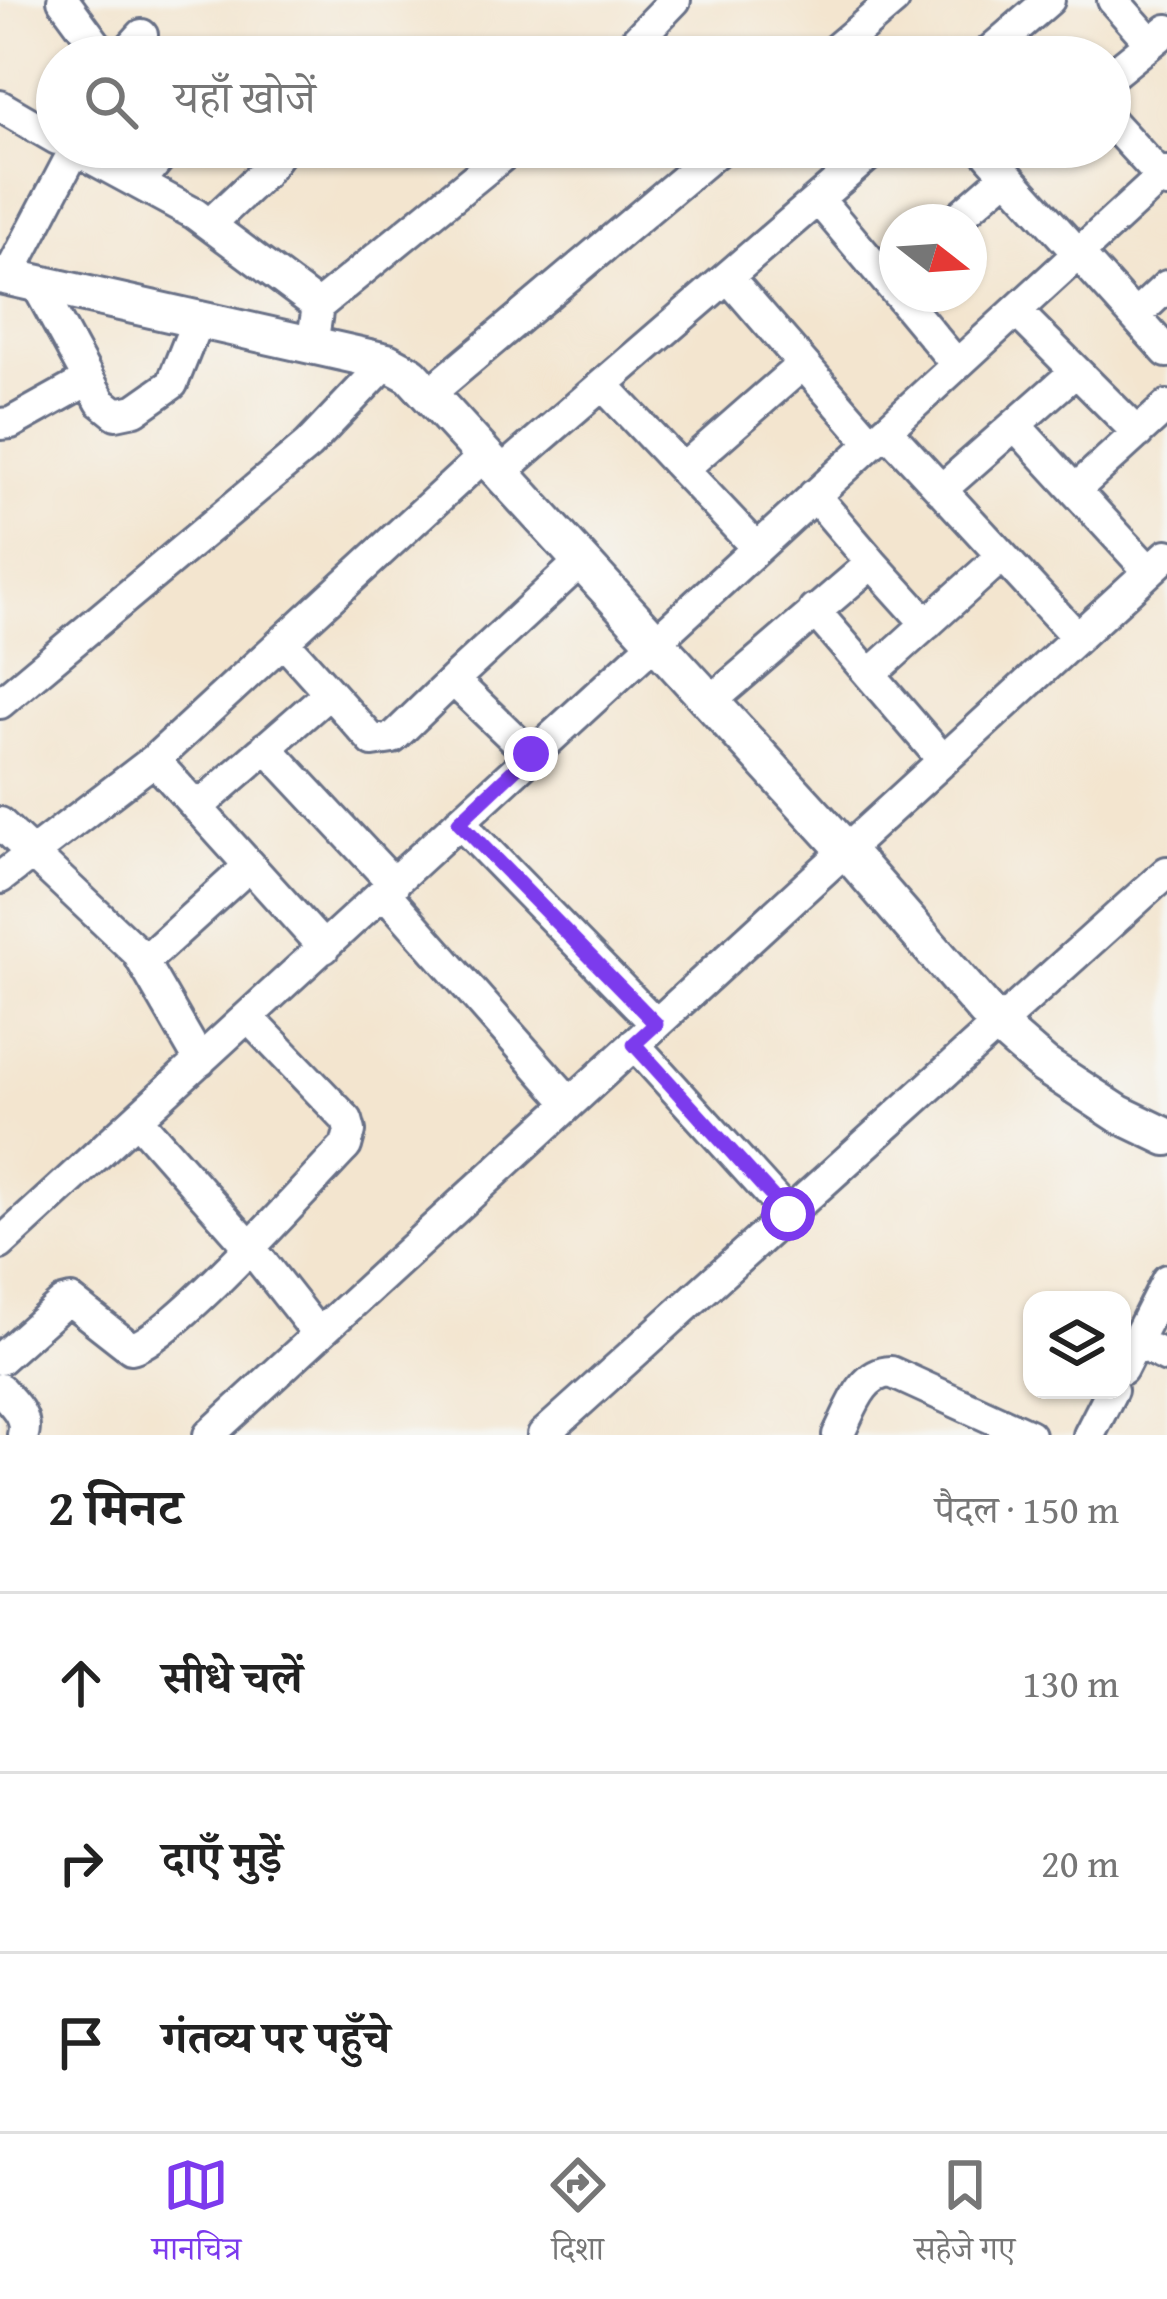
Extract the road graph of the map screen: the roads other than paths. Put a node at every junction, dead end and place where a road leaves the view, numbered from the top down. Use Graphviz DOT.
graph roads {
  1 [pos="63,0"];
  2 [pos="675,0"];
  3 [pos="894,0"];
  4 [pos="1049,0"];
  5 [pos="1113,0"];
  6 [pos="90,36"];
  7 [pos="640,36"];
  8 [pos="852,36"];
  9 [pos="1007,36"];
  10 [pos="1159,37"];
  11 [pos="1131,59"];
  12 [pos="0,106"];
  13 [pos="36,126"];
  14 [pos="1131,142"];
  15 [pos="54,168"];
  16 [pos="112,168"];
  17 [pos="151,168"];
  18 [pos="268,168"];
  19 [pos="487,168"];
  20 [pos="697,168"];
  21 [pos="854,168"];
  22 [pos="1001,168"];
  23 [pos="1007,175"];
  24 [pos="1166,177"];
  25 [pos="139,183"];
  26 [pos="818,199"];
  27 [pos="974,204"];
  28 [pos="210,224"];
  29 [pos="1078,254"];
  30 [pos="879,268"];
  31 [pos="728,277"];
  32 [pos="15,279"];
  33 [pos="1167,286"];
  34 [pos="318,306"];
  35 [pos="1016,311"];
  36 [pos="915,312"];
  37 [pos="1135,316"];
  38 [pos="198,320"];
  39 [pos="312,345"];
  40 [pos="1167,352"];
  41 [pos="387,362"];
  42 [pos="803,364"];
  43 [pos="957,365"];
  44 [pos="1076,370"];
  45 [pos="88,380"];
  46 [pos="603,385"];
  47 [pos="429,394"];
  48 [pos="1167,406"];
  49 [pos="0,424"];
  50 [pos="1015,425"];
  51 [pos="1138,433"];
  52 [pos="879,437"];
  53 [pos="492,464"];
  54 [pos="682,469"];
  55 [pos="941,490"];
  56 [pos="1075,490"];
  57 [pos="814,495"];
  58 [pos="756,548"];
  59 [pos="1002,556"];
  60 [pos="581,561"];
  61 [pos="872,563"];
  62 [pos="1158,563"];
  63 [pos="814,610"];
  64 [pos="927,624"];
  65 [pos="1077,638"];
  66 [pos="654,640"];
  67 [pos="284,642"];
  68 [pos="870,675"];
  69 [pos="453,680"];
  70 [pos="329,692"];
  71 [pos="710,701"];
  72 [pos="0,703"];
  73 [pos="266,747"];
  74 [pos="531,754"];
  75 [pos="154,760"];
  76 [pos="943,760"];
  77 [pos="197,808"];
  78 [pos="459,822"];
  79 [pos="0,823"];
  80 [pos="845,849"];
  81 [pos="28,853"];
  82 [pos="249,866"];
  83 [pos="1167,872"];
  84 [pos="0,878"];
  85 [pos="388,888"];
  86 [pos="324,948"];
  87 [pos="137,952"];
  88 [pos="248,1017"];
  89 [pos="998,1025"];
  90 [pos="645,1034"];
  91 [pos="200,1061"];
  92 [pos="570,1102"];
  93 [pos="136,1119"];
  94 [pos="1167,1137"];
  95 [pos="788,1214"];
  96 [pos="0,1244"];
  97 [pos="249,1246"];
  98 [pos="1167,1280"];
  99 [pos="318,1334"];
  100 [pos="1131,1352"];
  101 [pos="1131,1356"];
  102 [pos="1167,1358"];
  103 [pos="0,1359"];
  104 [pos="0,1389"];
  105 [pos="1107,1399"];
  106 [pos="23,1435"];
  107 [pos="209,1435"];
  108 [pos="543,1435"];
  109 [pos="838,1435"];
  110 [pos="1029,1435"];
  111 [pos="1089,1435"];
  1 -- 6 [label="street"];
  2 -- 7 [label="street"];
  3 -- 8 [label="street"];
  4 -- 9 [label="street"];
  5 -- 10 [label="street"];
  10 -- 11 [label="street"];
  12 -- 13 [label="street"];
  14 -- 24 [label="street"];
  15 -- 32 [label="street"];
  16 -- 25 [label="street"];
  17 -- 25 [label="street"];
  18 -- 28 [label="street"];
  19 -- 34 [label="street"];
  20 -- 47 [label="street"];
  21 -- 26 [label="street"];
  22 -- 23 [label="street"];
  23 -- 27 [label="street"];
  23 -- 29 [label="street"];
  24 -- 29 [label="street"];
  25 -- 28 [label="street"];
  26 -- 30 [label="street"];
  26 -- 31 [label="street"];
  28 -- 34 [label="street"];
  29 -- 35 [label="street"];
  29 -- 37 [label="street"];
  31 -- 42 [label="street"];
  31 -- 46 [label="street"];
  32 -- 38 [label="street"];
  32 -- 45 [label="street"];
  33 -- 37 [label="street"];
  34 -- 39 [label="street"];
  35 -- 43 [label="street"];
  35 -- 44 [label="street"];
  36 -- 43 [label="street"];
  37 -- 40 [label="street"];
  38 -- 39 [label="street"];
  38 -- 45 [label="street"];
  39 -- 41 [label="street"];
  41 -- 47 [label="street"];
  41 -- 72 [label="street"];
  42 -- 52 [label="street"];
  42 -- 54 [label="street"];
  43 -- 52 [label="street"];
  44 -- 50 [label="street"];
  44 -- 51 [label="street"];
  45 -- 49 [label="street"];
  46 -- 53 [label="street"];
  46 -- 54 [label="street"];
  47 -- 53 [label="street"];
  48 -- 51 [label="street"];
  50 -- 55 [label="street"];
  50 -- 56 [label="street"];
  51 -- 56 [label="street"];
  52 -- 55 [label="street"];
  52 -- 57 [label="street"];
  53 -- 60 [label="street"];
  53 -- 67 [label="street"];
  54 -- 58 [label="street"];
  55 -- 59 [label="street"];
  56 -- 62 [label="street"];
  57 -- 58 [label="street"];
  57 -- 61 [label="street"];
  58 -- 66 [label="street"];
  59 -- 64 [label="street"];
  59 -- 65 [label="street"];
  60 -- 66 [label="street"];
  60 -- 69 [label="street"];
  61 -- 63 [label="street"];
  61 -- 64 [label="street"];
  62 -- 65 [label="street"];
  63 -- 68 [label="street"];
  63 -- 71 [label="street"];
  64 -- 68 [label="street"];
  65 -- 76 [label="street"];
  66 -- 71 [label="street"];
  66 -- 74 [label="street"];
  67 -- 70 [label="street"];
  67 -- 75 [label="street"];
  68 -- 76 [label="street"];
  69 -- 70 [label="street"];
  69 -- 74 [label="street"];
  70 -- 73 [label="street"];
  71 -- 80 [label="street"];
  73 -- 77 [label="street"];
  73 -- 85 [label="street"];
  74 -- 78 [label="street"];
  75 -- 77 [label="street"];
  75 -- 81 [label="street"];
  76 -- 80 [label="street"];
  77 -- 82 [label="street"];
  78 -- 85 [label="street"];
  78 -- 90 [label="street"];
  79 -- 81 [label="street"];
  80 -- 89 [label="street"];
  80 -- 90 [label="street"];
  81 -- 84 [label="street"];
  81 -- 87 [label="street"];
  82 -- 86 [label="street"];
  82 -- 87 [label="street"];
  83 -- 89 [label="street"];
  85 -- 86 [label="street"];
  85 -- 92 [label="street"];
  86 -- 88 [label="street"];
  87 -- 91 [label="street"];
  88 -- 91 [label="street"];
  88 -- 97 [label="street"];
  89 -- 94 [label="street"];
  89 -- 95 [label="street"];
  90 -- 92 [label="street"];
  90 -- 95 [label="street"];
  91 -- 93 [label="street"];
  92 -- 99 [label="street"];
  93 -- 96 [label="street"];
  93 -- 97 [label="street"];
  95 -- 108 [label="street"];
  97 -- 99 [label="street"];
  97 -- 103 [label="street"];
  98 -- 100 [label="street"];
  99 -- 107 [label="street"];
  101 -- 102 [label="street"];
  104 -- 106 [label="street"];
  105 -- 111 [label="street"];
  109 -- 110 [label="street"];
}
